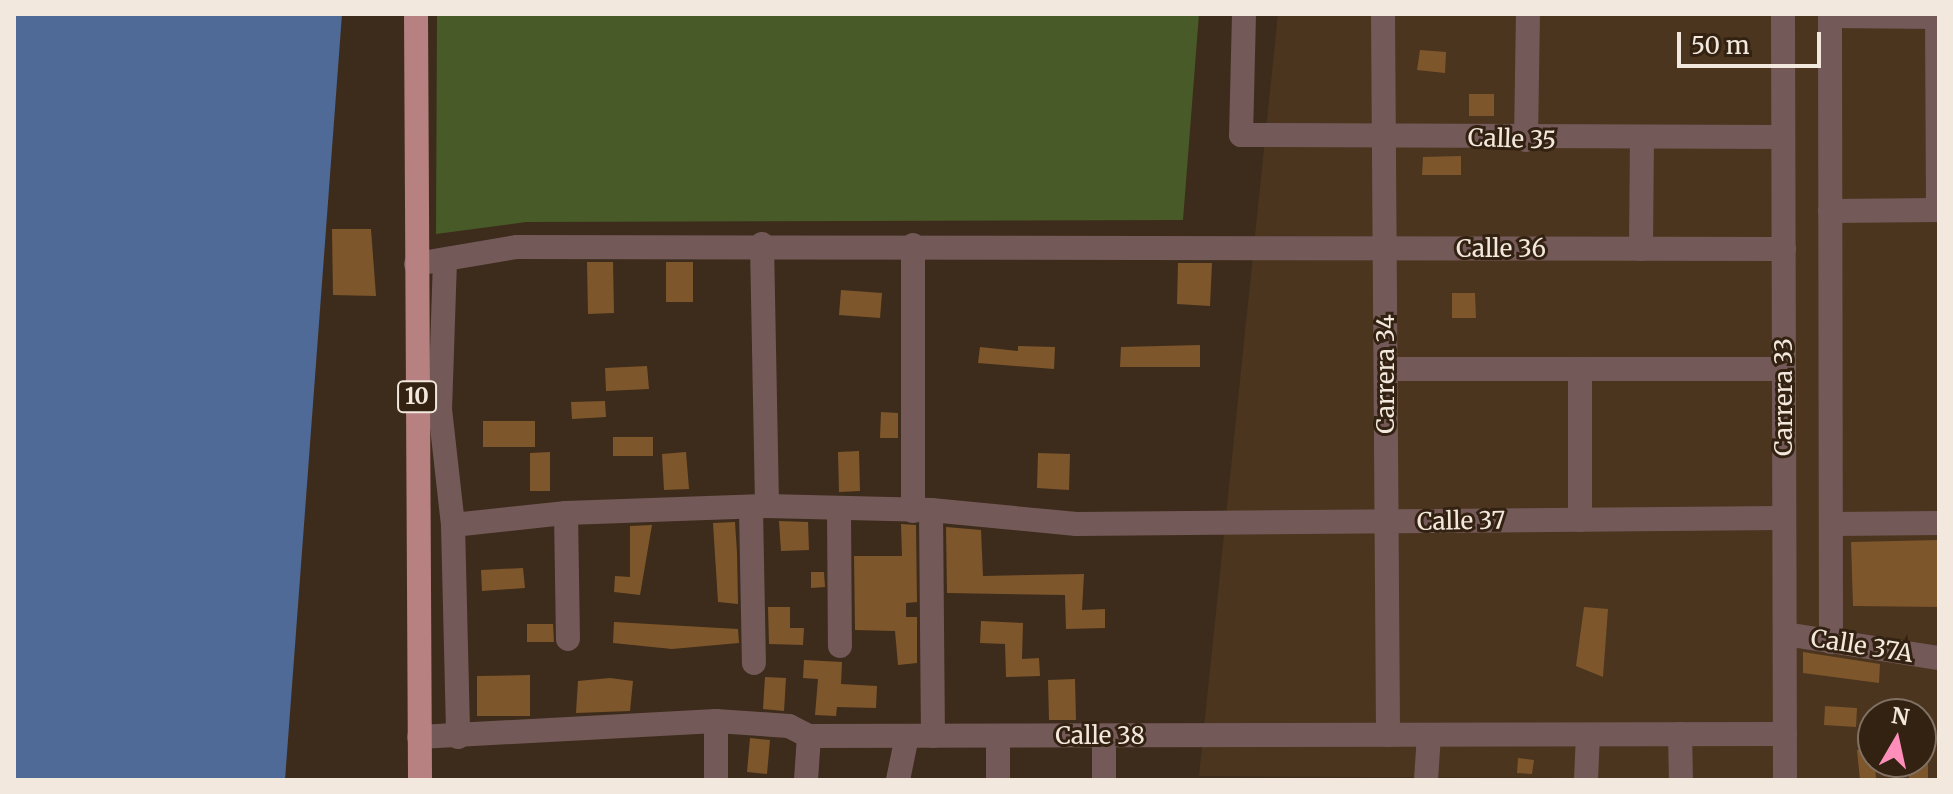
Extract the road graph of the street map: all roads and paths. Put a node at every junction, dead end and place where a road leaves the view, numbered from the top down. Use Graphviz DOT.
graph roads {
  1 [pos="416,14"];
  2 [pos="1244,14"];
  3 [pos="1383,14"];
  4 [pos="1528,14"];
  5 [pos="1783,14"];
  6 [pos="1830,15"];
  7 [pos="1938,16"];
  8 [pos="1384,135"];
  9 [pos="1783,137"];
  10 [pos="1526,140"];
  11 [pos="1642,142"];
  12 [pos="1938,210"];
  13 [pos="1830,211"];
  14 [pos="762,244"];
  15 [pos="913,245"];
  16 [pos="1385,249"];
  17 [pos="1641,249"];
  18 [pos="1784,249"];
  19 [pos="445,260"];
  20 [pos="416,264"];
  21 [pos="1386,369"];
  22 [pos="1784,369"];
  23 [pos="1580,370"];
  24 [pos="759,508"];
  25 [pos="839,511"];
  26 [pos="922,511"];
  27 [pos="566,513"];
  28 [pos="1783,518"];
  29 [pos="1580,520"];
  30 [pos="1387,522"];
  31 [pos="1939,523"];
  32 [pos="1834,524"];
  33 [pos="453,525"];
  34 [pos="1785,634"];
  35 [pos="568,639"];
  36 [pos="1831,642"];
  37 [pos="840,646"];
  38 [pos="1939,658"];
  39 [pos="754,663"];
  40 [pos="716,721"];
  41 [pos="1680,734"];
  42 [pos="1785,734"];
  43 [pos="1388,735"];
  44 [pos="1429,735"];
  45 [pos="1588,735"];
  46 [pos="809,736"];
  47 [pos="907,736"];
  48 [pos="933,736"];
  49 [pos="998,736"];
  50 [pos="1104,736"];
  51 [pos="419,737"];
  52 [pos="458,737"];
  53 [pos="420,780"];
  54 [pos="716,780"];
  55 [pos="806,780"];
  56 [pos="898,780"];
  57 [pos="998,780"];
  58 [pos="1104,780"];
  59 [pos="1426,780"];
  60 [pos="1586,780"];
  61 [pos="1681,780"];
  62 [pos="1785,780"];
  1 -- 20 [label="main road, 10"];
  2 -- 8 [label="street, Calle 35"];
  3 -- 8 [label="street, Carrera 34"];
  4 -- 10 [label="street"];
  5 -- 9 [label="street, Carrera 33"];
  6 -- 7 [label="street"];
  6 -- 13 [label="street"];
  7 -- 12 [label="street"];
  8 -- 10 [label="street, Calle 35"];
  8 -- 16 [label="street, Carrera 34"];
  9 -- 11 [label="street, Calle 35"];
  9 -- 18 [label="street, Carrera 33"];
  10 -- 11 [label="street, Calle 35"];
  11 -- 17 [label="street"];
  12 -- 13 [label="street"];
  13 -- 32 [label="street"];
  14 -- 15 [label="street, Calle 36"];
  14 -- 19 [label="street, Calle 36"];
  14 -- 24 [label="street"];
  15 -- 16 [label="street, Calle 36"];
  15 -- 26 [label="street"];
  16 -- 17 [label="street, Calle 36"];
  16 -- 21 [label="street, Carrera 34"];
  17 -- 18 [label="street, Calle 36"];
  18 -- 22 [label="street, Carrera 33"];
  19 -- 20 [label="street, Calle 36"];
  19 -- 33 [label="street"];
  20 -- 51 [label="main road, 10"];
  21 -- 23 [label="street"];
  21 -- 30 [label="street, Carrera 34"];
  22 -- 23 [label="street"];
  22 -- 28 [label="street, Carrera 33"];
  23 -- 29 [label="street"];
  24 -- 25 [label="street, Calle 37"];
  24 -- 27 [label="street, Calle 37"];
  24 -- 39 [label="street"];
  25 -- 26 [label="street, Calle 37"];
  25 -- 37 [label="street"];
  26 -- 30 [label="street, Calle 37"];
  26 -- 48 [label="street"];
  27 -- 33 [label="street, Calle 37"];
  27 -- 35 [label="street"];
  28 -- 29 [label="street, Calle 37"];
  28 -- 34 [label="street, Carrera 33"];
  29 -- 30 [label="street, Calle 37"];
  30 -- 43 [label="street, Carrera 34"];
  31 -- 32 [label="street"];
  32 -- 36 [label="street"];
  33 -- 52 [label="street"];
  34 -- 36 [label="street, Calle 37A"];
  34 -- 42 [label="street, Carrera 33"];
  36 -- 38 [label="street, Calle 37A"];
  40 -- 46 [label="street, Calle 38"];
  40 -- 52 [label="street, Calle 38"];
  40 -- 54 [label="street"];
  41 -- 42 [label="street, Calle 38"];
  41 -- 45 [label="street, Calle 38"];
  41 -- 61 [label="street"];
  42 -- 62 [label="street, Carrera 33"];
  43 -- 44 [label="street, Calle 38"];
  43 -- 50 [label="street, Calle 38"];
  44 -- 45 [label="street, Calle 38"];
  44 -- 59 [label="street"];
  45 -- 60 [label="street"];
  46 -- 47 [label="street, Calle 38"];
  46 -- 55 [label="street"];
  47 -- 48 [label="street, Calle 38"];
  47 -- 56 [label="street"];
  48 -- 49 [label="street, Calle 38"];
  49 -- 50 [label="street, Calle 38"];
  49 -- 57 [label="street"];
  50 -- 58 [label="street"];
  51 -- 52 [label="street, Calle 38"];
  51 -- 53 [label="main road, 10"];
}
